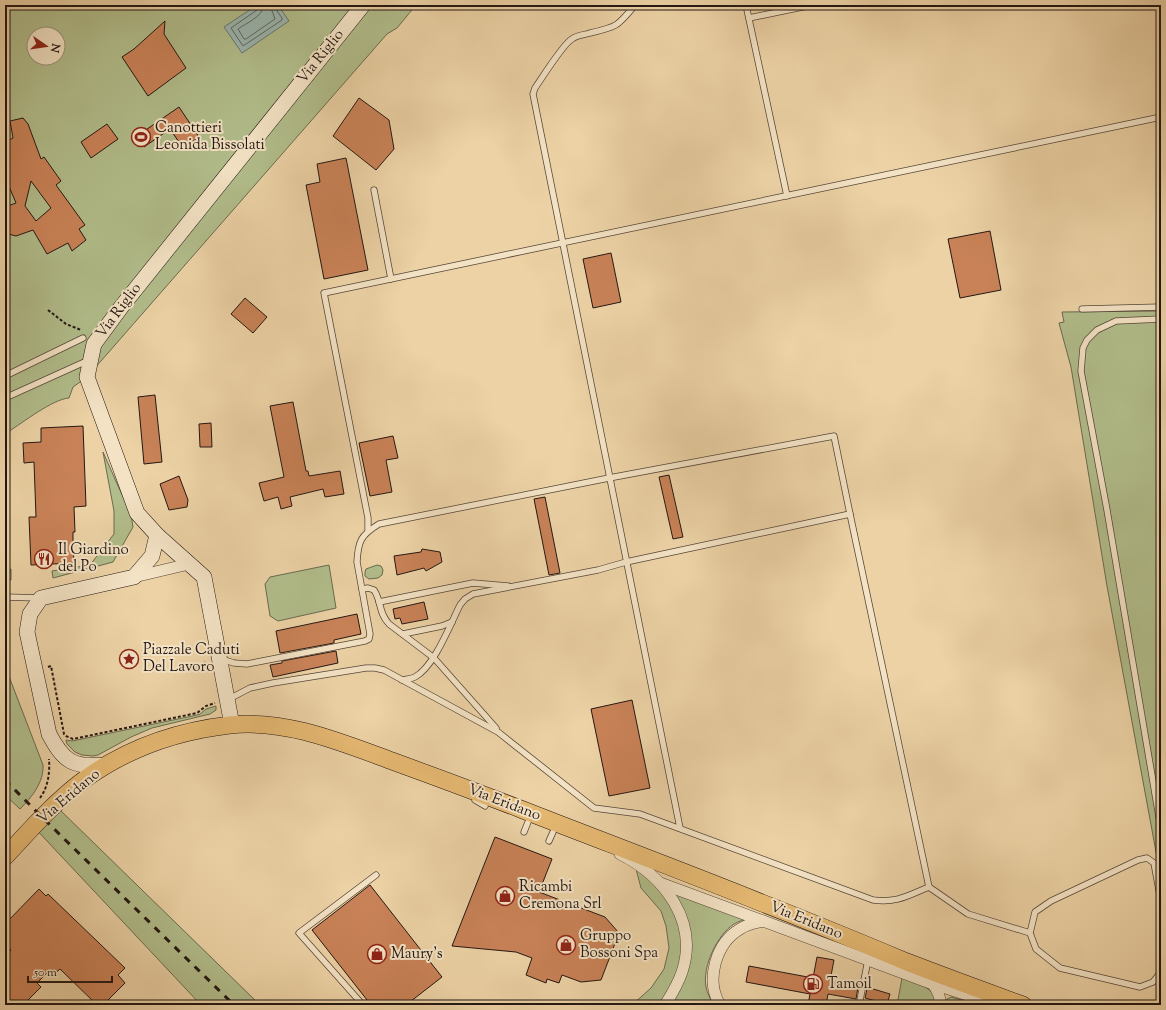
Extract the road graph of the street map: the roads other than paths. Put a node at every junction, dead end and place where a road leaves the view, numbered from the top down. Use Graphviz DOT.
graph roads {
  1 [pos="363,5"];
  2 [pos="635,5"];
  3 [pos="746,5"];
  4 [pos="812,5"];
  5 [pos="749,18"];
  6 [pos="1161,117"];
  7 [pos="374,190"];
  8 [pos="787,196"];
  9 [pos="563,244"];
  10 [pos="391,279"];
  11 [pos="1161,307"];
  12 [pos="1082,309"];
  13 [pos="1161,319"];
  14 [pos="83,338"];
  15 [pos="91,359"];
  16 [pos="5,376"];
  17 [pos="5,398"];
  18 [pos="609,478"];
  19 [pos="850,514"];
  20 [pos="368,531"];
  21 [pos="157,535"];
  22 [pos="626,562"];
  23 [pos="190,564"];
  24 [pos="134,577"];
  25 [pos="516,587"];
  26 [pos="362,589"];
  27 [pos="5,597"];
  28 [pos="41,598"];
  29 [pos="378,602"];
  30 [pos="452,621"];
  31 [pos="403,634"];
  32 [pos="219,658"];
  33 [pos="434,658"];
  34 [pos="402,680"];
  35 [pos="227,700"];
  36 [pos="232,725"];
  37 [pos="498,732"];
  38 [pos="106,765"];
  39 [pos="459,786"];
  40 [pos="485,806"];
  41 [pos="528,822"];
  42 [pos="680,828"];
  43 [pos="1161,829"];
  44 [pos="524,832"];
  45 [pos="553,832"];
  46 [pos="585,834"];
  47 [pos="549,841"];
  48 [pos="5,857"];
  49 [pos="376,875"];
  50 [pos="660,883"];
  51 [pos="929,887"];
  52 [pos="1161,901"];
  53 [pos="763,921"];
  54 [pos="1030,933"];
  55 [pos="868,960"];
  56 [pos="1161,972"];
  57 [pos="933,984"];
  58 [pos="363,1005"];
  59 [pos="665,1005"];
  60 [pos="720,1005"];
  61 [pos="859,1005"];
  62 [pos="940,1005"];
  63 [pos="999,1005"];
  64 [pos="1023,1005"];
  1 -- 15 [label="street, Via Riglio"];
  2 -- 9 [label="lane"];
  3 -- 5 [label="lane"];
  4 -- 5 [label="lane"];
  5 -- 8 [label="lane"];
  6 -- 8 [label="lane"];
  7 -- 10 [label="lane"];
  8 -- 9 [label="lane"];
  9 -- 10 [label="lane"];
  9 -- 18 [label="lane"];
  10 -- 20 [label="lane"];
  11 -- 12 [label="lane"];
  13 -- 43 [label="lane"];
  14 -- 16 [label="lane"];
  15 -- 17 [label="lane"];
  15 -- 21 [label="street, Via Riglio"];
  18 -- 19 [label="lane"];
  18 -- 20 [label="lane"];
  18 -- 22 [label="lane"];
  19 -- 22 [label="lane"];
  19 -- 51 [label="lane"];
  20 -- 26 [label="lane"];
  21 -- 23 [label="street, Via Riglio"];
  21 -- 24 [label="street"];
  22 -- 25 [label="lane"];
  22 -- 42 [label="lane"];
  23 -- 24 [label="street"];
  23 -- 32 [label="street, Via Riglio"];
  24 -- 28 [label="street"];
  25 -- 29 [label="lane"];
  25 -- 30 [label="lane"];
  26 -- 29 [label="lane"];
  26 -- 32 [label="lane"];
  27 -- 28 [label="lane"];
  28 -- 38 [label="street"];
  29 -- 31 [label="lane"];
  30 -- 31 [label="lane"];
  30 -- 33 [label="lane"];
  31 -- 33 [label="lane"];
  32 -- 35 [label="street, Via Riglio"];
  33 -- 34 [label="lane"];
  33 -- 37 [label="lane"];
  34 -- 35 [label="lane"];
  34 -- 37 [label="lane"];
  35 -- 36 [label="street, Via Riglio"];
  36 -- 38 [label="main road, Via Eridano"];
  36 -- 39 [label="main road, Via Eridano"];
  37 -- 42 [label="lane"];
  38 -- 48 [label="main road, Via Eridano"];
  39 -- 40 [label="lane"];
  39 -- 46 [label="main road, Via Eridano"];
  41 -- 44 [label="lane"];
  42 -- 51 [label="lane"];
  45 -- 47 [label="lane"];
  46 -- 50 [label="street"];
  46 -- 64 [label="main road, Via Eridano"];
  49 -- 58 [label="lane"];
  50 -- 53 [label="street"];
  50 -- 59 [label="street"];
  51 -- 54 [label="lane"];
  52 -- 54 [label="lane"];
  53 -- 55 [label="street"];
  53 -- 60 [label="street"];
  54 -- 56 [label="lane"];
  55 -- 57 [label="street"];
  55 -- 61 [label="lane"];
  57 -- 62 [label="street"];
  57 -- 63 [label="street"];
}
